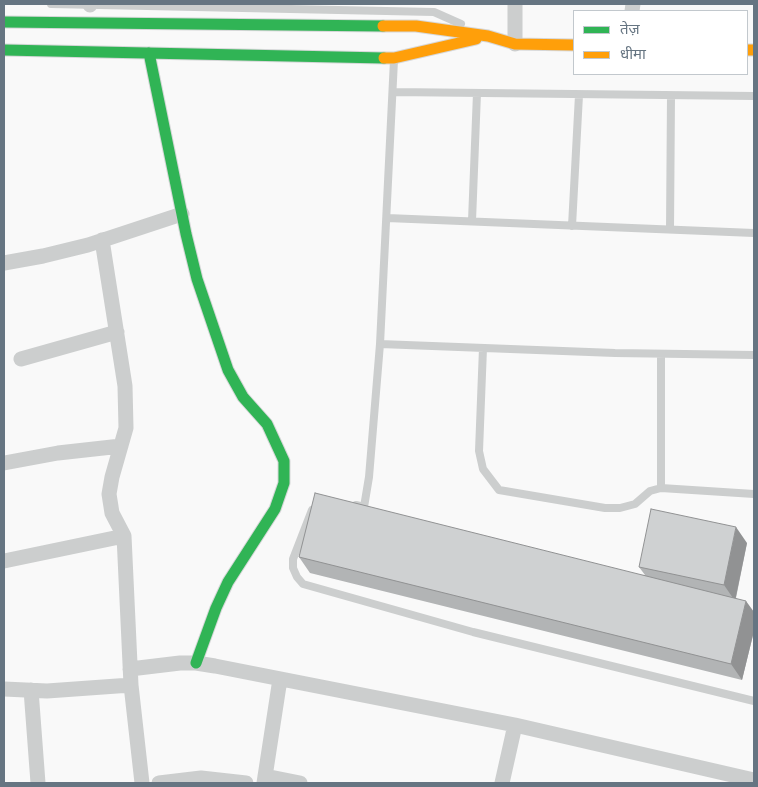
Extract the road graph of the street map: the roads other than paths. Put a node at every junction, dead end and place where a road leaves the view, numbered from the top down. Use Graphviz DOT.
graph roads {
  1 [pos="51,4"];
  2 [pos="90,4"];
  3 [pos="515,4"];
  4 [pos="4,22"];
  5 [pos="488,36"];
  6 [pos="515,44"];
  7 [pos="573,45"];
  8 [pos="4,50"];
  9 [pos="150,53"];
  10 [pos="394,58"];
  11 [pos="393,92"];
  12 [pos="477,93"];
  13 [pos="579,95"];
  14 [pos="671,96"];
  15 [pos="754,96"];
  16 [pos="182,214"];
  17 [pos="387,218"];
  18 [pos="472,221"];
  19 [pos="572,226"];
  20 [pos="670,230"];
  21 [pos="754,233"];
  22 [pos="102,240"];
  23 [pos="4,263"];
  24 [pos="117,332"];
  25 [pos="380,344"];
  26 [pos="482,348"];
  27 [pos="662,354"];
  28 [pos="754,355"];
  29 [pos="21,359"];
  30 [pos="121,446"];
  31 [pos="4,464"];
  32 [pos="661,488"];
  33 [pos="754,494"];
  34 [pos="317,502"];
  35 [pos="346,504"];
  36 [pos="364,507"];
  37 [pos="373,509"];
  38 [pos="124,536"];
  39 [pos="4,561"];
  40 [pos="196,663"];
  41 [pos="130,669"];
  42 [pos="280,678"];
  43 [pos="131,685"];
  44 [pos="4,689"];
  45 [pos="31,690"];
  46 [pos="754,702"];
  47 [pos="516,725"];
  48 [pos="265,780"];
  49 [pos="754,780"];
  50 [pos="38,783"];
  51 [pos="142,783"];
  52 [pos="159,783"];
  53 [pos="246,783"];
  54 [pos="300,783"];
  55 [pos="502,783"];
  1 -- 2 [label="lane"];
  2 -- 5 [label="lane"];
  3 -- 6 [label="street"];
  4 -- 5 [label="street"];
  5 -- 6 [label="street"];
  5 -- 10 [label="street"];
  6 -- 7 [label="street"];
  8 -- 9 [label="street"];
  9 -- 10 [label="street"];
  9 -- 16 [label="street"];
  10 -- 11 [label="lane"];
  11 -- 12 [label="lane"];
  11 -- 17 [label="lane"];
  12 -- 13 [label="lane"];
  12 -- 18 [label="lane"];
  13 -- 14 [label="lane"];
  13 -- 19 [label="lane"];
  14 -- 15 [label="lane"];
  14 -- 20 [label="lane"];
  16 -- 22 [label="street"];
  16 -- 40 [label="street"];
  17 -- 18 [label="lane"];
  17 -- 25 [label="lane"];
  18 -- 19 [label="lane"];
  19 -- 20 [label="lane"];
  20 -- 21 [label="lane"];
  22 -- 23 [label="street"];
  22 -- 24 [label="street"];
  24 -- 29 [label="street"];
  24 -- 30 [label="street"];
  25 -- 26 [label="lane"];
  25 -- 36 [label="lane"];
  26 -- 27 [label="lane"];
  26 -- 32 [label="lane"];
  27 -- 28 [label="lane"];
  27 -- 32 [label="lane"];
  30 -- 31 [label="street"];
  30 -- 38 [label="street"];
  32 -- 33 [label="lane"];
  34 -- 46 [label="lane"];
  35 -- 36 [label="lane"];
  36 -- 37 [label="lane"];
  38 -- 39 [label="street"];
  38 -- 41 [label="street"];
  40 -- 41 [label="street"];
  40 -- 42 [label="street"];
  41 -- 43 [label="street"];
  42 -- 47 [label="street"];
  42 -- 48 [label="street"];
  43 -- 45 [label="street"];
  43 -- 51 [label="street"];
  44 -- 45 [label="street"];
  45 -- 50 [label="street"];
  47 -- 49 [label="street"];
  47 -- 55 [label="street"];
  48 -- 54 [label="street"];
  52 -- 53 [label="street"];
}
